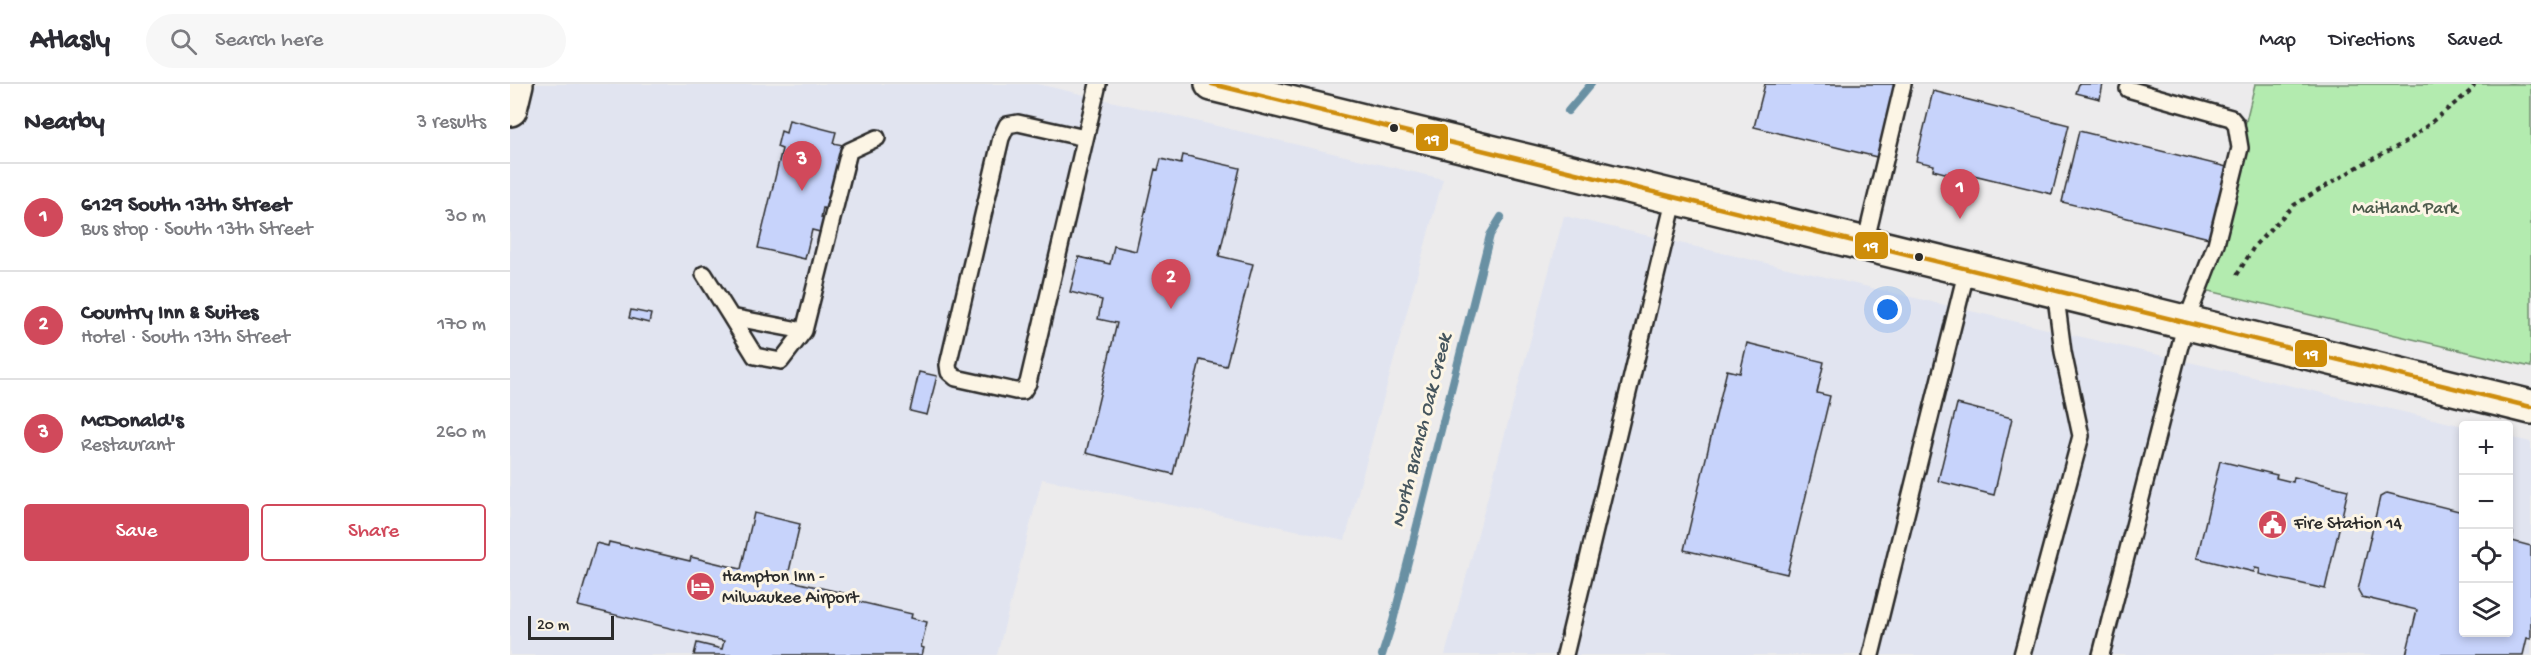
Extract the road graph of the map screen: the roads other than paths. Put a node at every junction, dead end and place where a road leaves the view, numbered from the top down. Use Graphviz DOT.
graph roads {
  1 [pos="516,84"];
  2 [pos="1098,84"];
  3 [pos="1212,84"];
  4 [pos="1903,84"];
  5 [pos="2128,89"];
  6 [pos="510,109"];
  7 [pos="877,138"];
  8 [pos="1085,138"];
  9 [pos="1675,197"];
  10 [pos="1865,244"];
  11 [pos="1966,269"];
  12 [pos="704,274"];
  13 [pos="2055,290"];
  14 [pos="731,317"];
  15 [pos="2186,322"];
  16 [pos="804,331"];
  17 [pos="2531,407"];
  18 [pos="1565,655"];
  19 [pos="1871,655"];
  20 [pos="2022,655"];
  21 [pos="2101,655"];
  1 -- 6 [label="street"];
  2 -- 8 [label="lane"];
  3 -- 9 [label="street"];
  4 -- 10 [label="lane"];
  5 -- 15 [label="lane"];
  7 -- 16 [label="lane"];
  8 -- 8 [label="lane"];
  9 -- 10 [label="street"];
  9 -- 18 [label="lane"];
  10 -- 11 [label="street"];
  11 -- 13 [label="street"];
  11 -- 19 [label="lane"];
  12 -- 14 [label="lane"];
  13 -- 15 [label="street"];
  13 -- 20 [label="lane"];
  14 -- 16 [label="lane"];
  14 -- 16 [label="lane"];
  15 -- 17 [label="street"];
  15 -- 21 [label="lane"];
}
